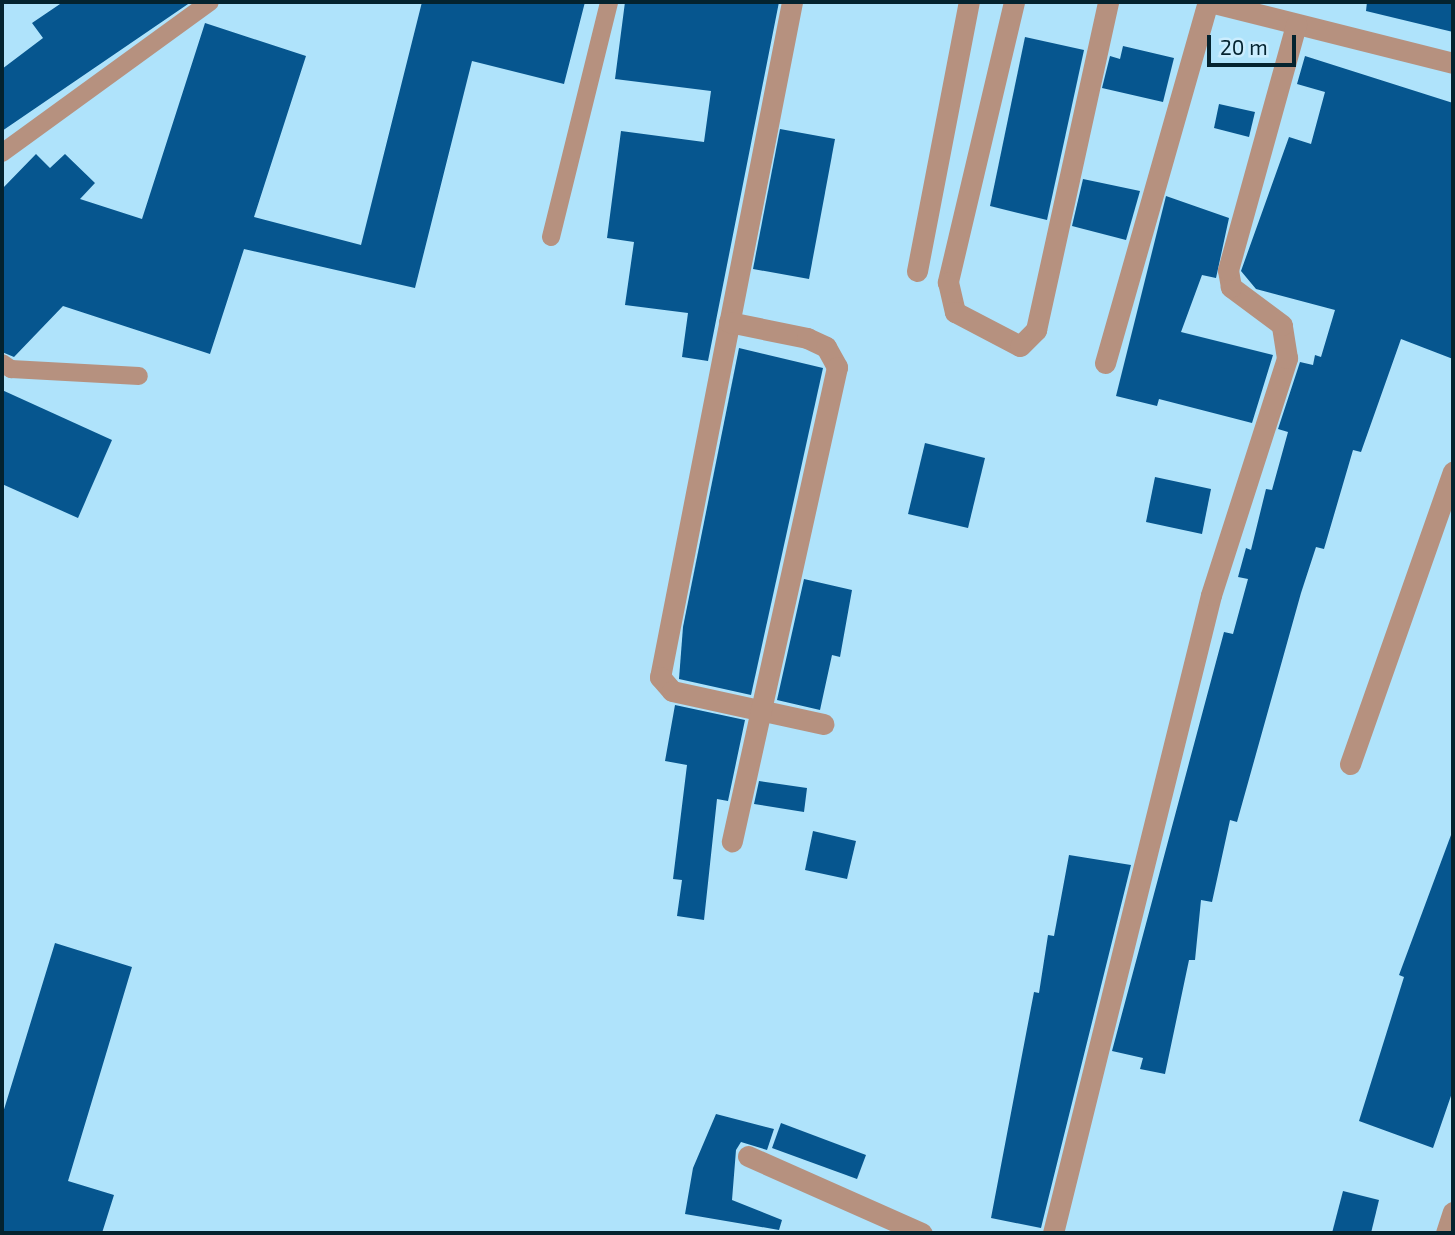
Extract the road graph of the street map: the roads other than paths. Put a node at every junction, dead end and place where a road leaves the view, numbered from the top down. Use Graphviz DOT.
graph roads {
  1 [pos="209,2"];
  2 [pos="609,2"];
  3 [pos="792,2"];
  4 [pos="969,2"];
  5 [pos="1014,2"];
  6 [pos="1108,2"];
  7 [pos="1209,2"];
  8 [pos="1296,24"];
  9 [pos="1453,63"];
  10 [pos="2,153"];
  11 [pos="551,237"];
  12 [pos="917,271"];
  13 [pos="729,322"];
  14 [pos="2,363"];
  15 [pos="1105,363"];
  16 [pos="139,376"];
  17 [pos="1453,472"];
  18 [pos="762,710"];
  19 [pos="823,724"];
  20 [pos="1350,764"];
  21 [pos="732,842"];
  22 [pos="748,1156"];
  23 [pos="1453,1212"];
  24 [pos="922,1233"];
  25 [pos="1053,1233"];
  26 [pos="1446,1233"];
  1 -- 10 [label="lane"];
  2 -- 11 [label="lane"];
  3 -- 13 [label="street"];
  4 -- 12 [label="street"];
  5 -- 6 [label="street"];
  7 -- 8 [label="street"];
  7 -- 15 [label="street"];
  8 -- 9 [label="street"];
  8 -- 25 [label="street"];
  13 -- 18 [label="street"];
  13 -- 18 [label="street"];
  14 -- 16 [label="lane"];
  17 -- 20 [label="street"];
  18 -- 19 [label="street"];
  18 -- 21 [label="street"];
  22 -- 24 [label="street"];
  23 -- 26 [label="street"];
}
